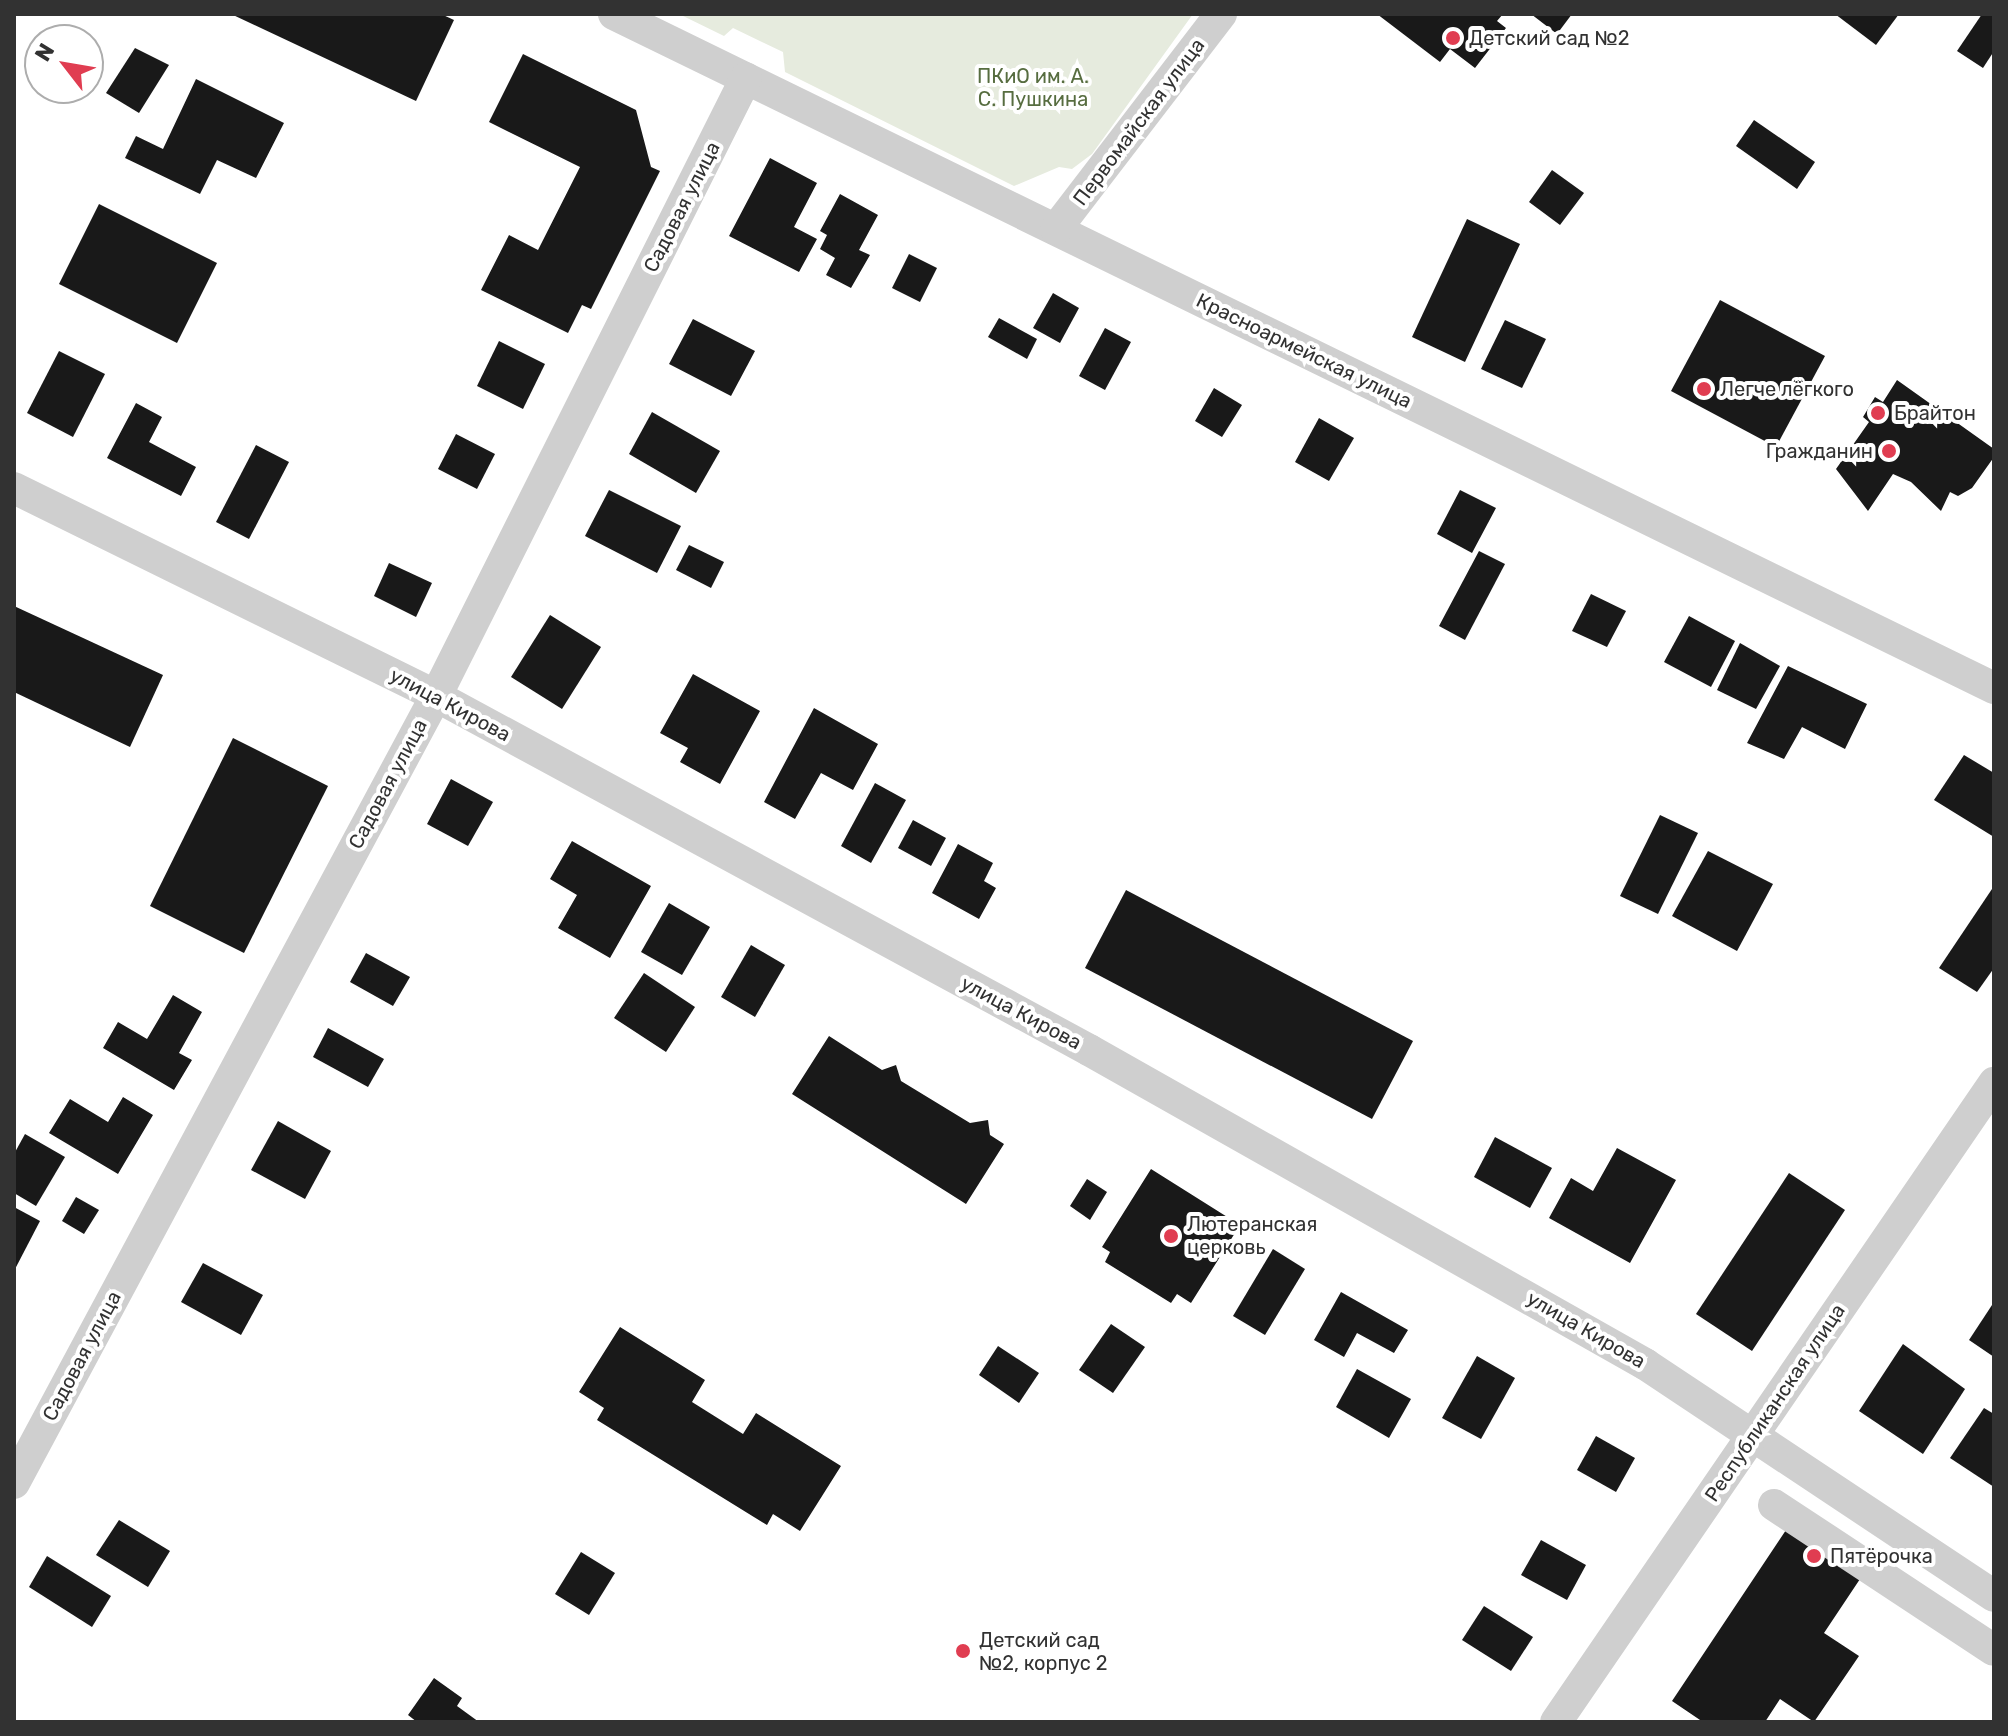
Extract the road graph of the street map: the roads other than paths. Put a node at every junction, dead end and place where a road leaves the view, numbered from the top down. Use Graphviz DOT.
graph roads {
  1 [pos="614,14"];
  2 [pos="1221,14"];
  3 [pos="746,78"];
  4 [pos="1056,229"];
  5 [pos="14,488"];
  6 [pos="1994,688"];
  7 [pos="436,696"];
  8 [pos="1994,1083"];
  9 [pos="1754,1433"];
  10 [pos="14,1483"];
  11 [pos="1774,1505"];
  12 [pos="1994,1596"];
  13 [pos="1994,1650"];
  14 [pos="1556,1722"];
  1 -- 3 [label="street, Красноармейская улица"];
  2 -- 4 [label="street, Первомайская улица"];
  3 -- 4 [label="street, Красноармейская улица"];
  3 -- 7 [label="street, Садовая улица"];
  4 -- 6 [label="street, Красноармейская улица"];
  5 -- 7 [label="street, улица Кирова"];
  7 -- 9 [label="street, улица Кирова"];
  7 -- 10 [label="street, Садовая улица"];
  8 -- 9 [label="street, Республиканская улица"];
  9 -- 12 [label="street, улица Кирова"];
  9 -- 14 [label="street, Республиканская улица"];
  11 -- 13 [label="street"];
}
